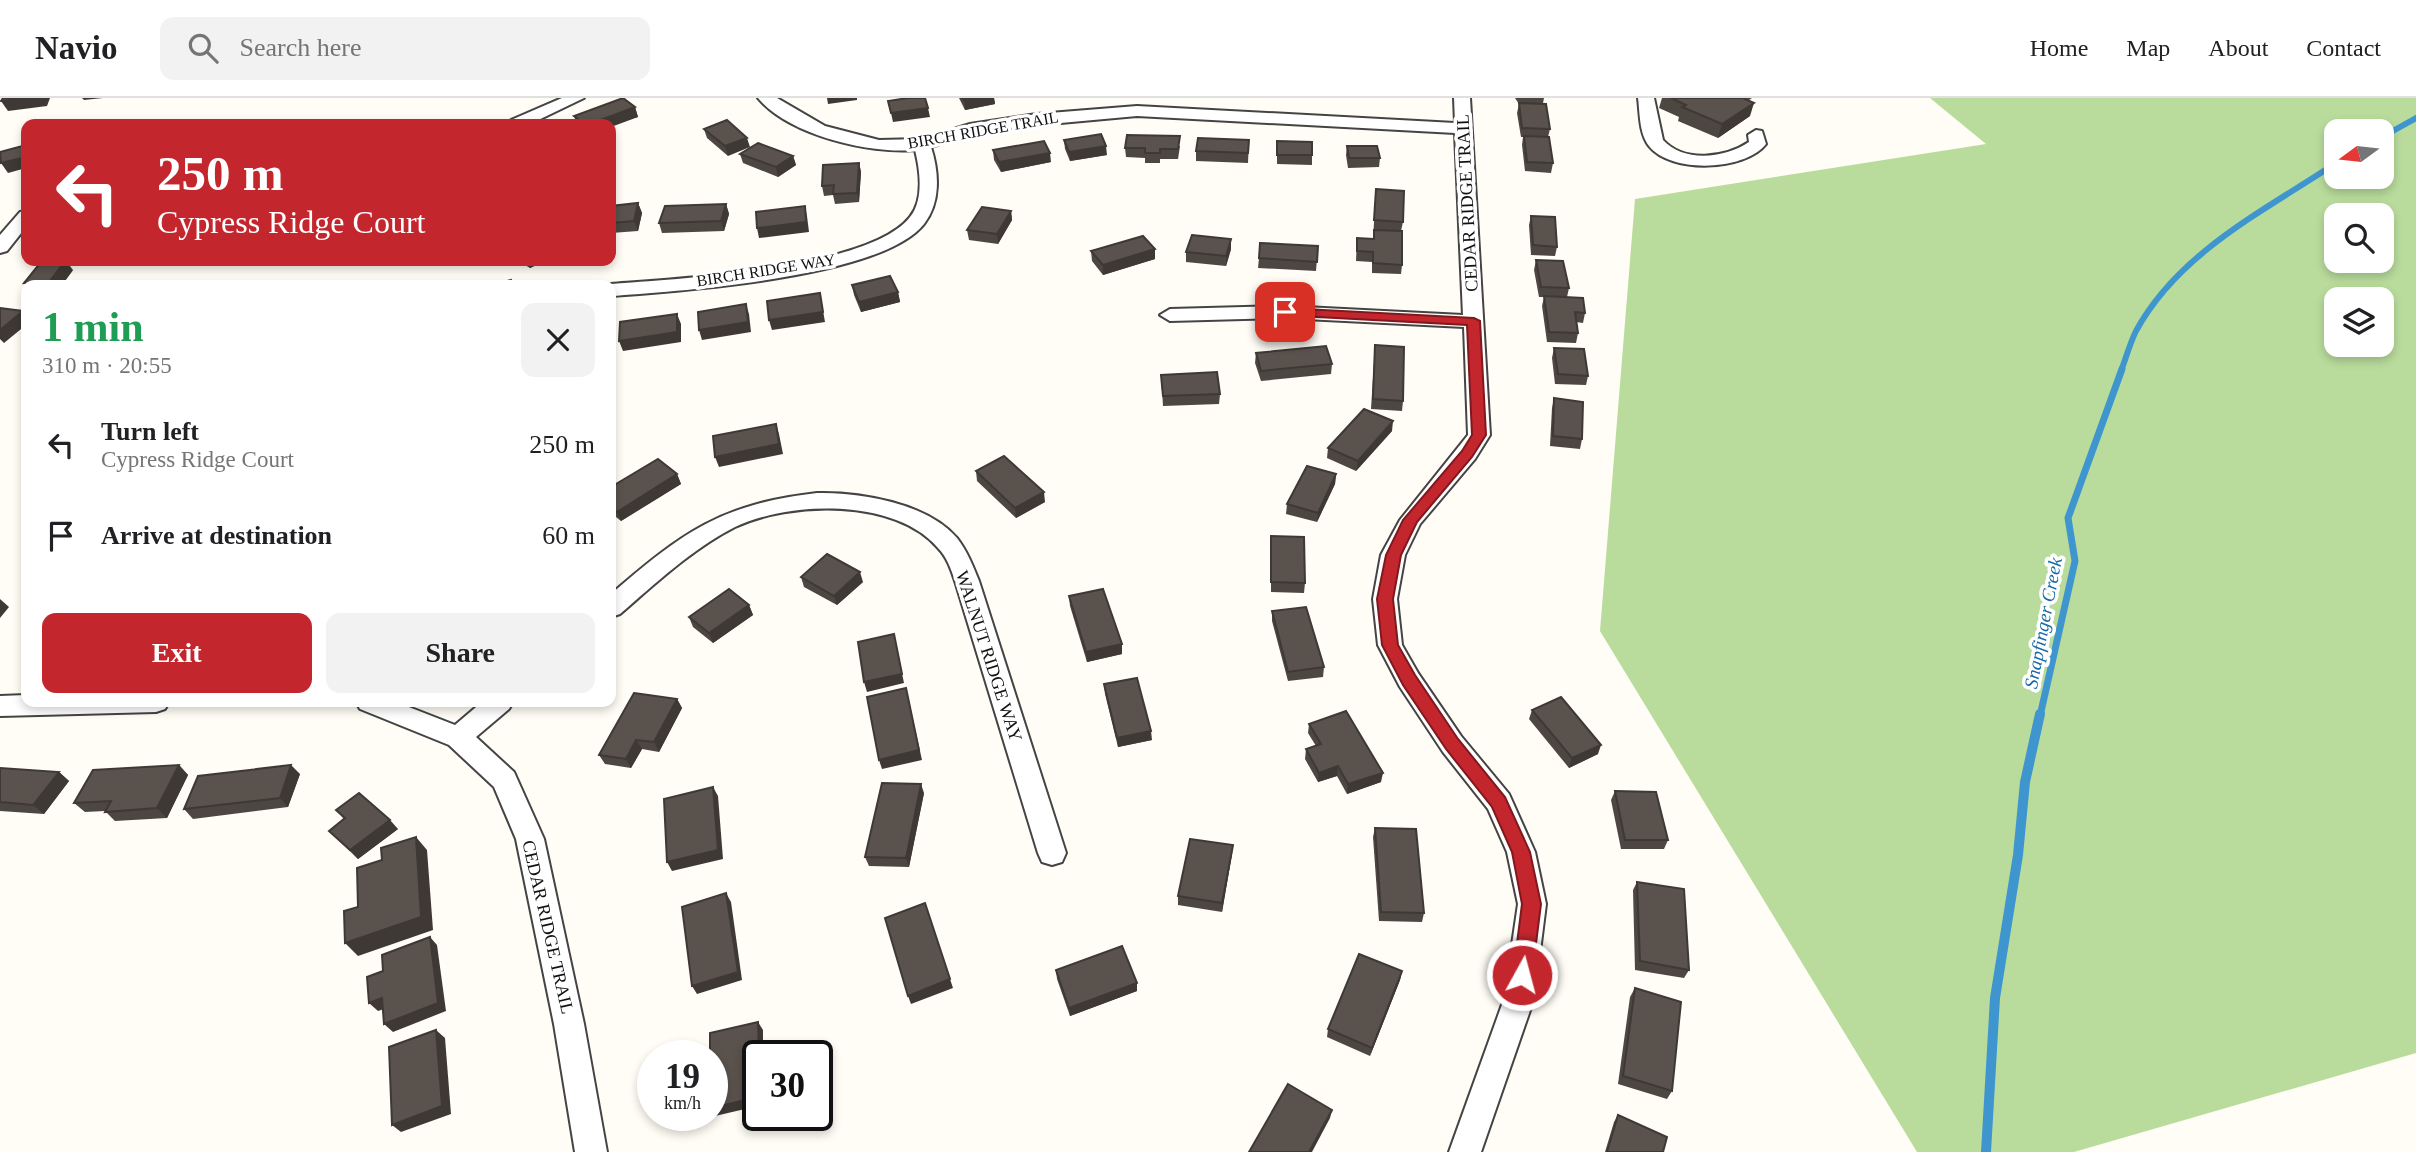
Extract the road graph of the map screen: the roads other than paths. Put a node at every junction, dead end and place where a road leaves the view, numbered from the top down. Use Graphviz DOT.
graph roads {
  1 [pos="576,98"];
  2 [pos="766,98"];
  3 [pos="1462,98"];
  4 [pos="1646,98"];
  5 [pos="528,119"];
  6 [pos="1462,128"];
  7 [pos="1756,135"];
  8 [pos="922,144"];
  9 [pos="21,222"];
  10 [pos="0,247"];
  11 [pos="616,289"];
  12 [pos="1170,315"];
  13 [pos="1474,321"];
  14 [pos="616,604"];
  15 [pos="21,705"];
  16 [pos="0,706"];
  17 [pos="382,707"];
  18 [pos="494,707"];
  19 [pos="458,737"];
  20 [pos="1052,853"];
  21 [pos="591,1152"];
  22 [pos="1465,1152"];
  1 -- 5 [label="street"];
  2 -- 8 [label="street, BIRCH RIDGE TRAIL"];
  3 -- 6 [label="street, CEDAR RIDGE TRAIL"];
  4 -- 7 [label="street"];
  6 -- 8 [label="street, BIRCH RIDGE TRAIL"];
  6 -- 13 [label="street, CEDAR RIDGE TRAIL"];
  8 -- 11 [label="street, BIRCH RIDGE WAY"];
  9 -- 10 [label="street"];
  12 -- 13 [label="street"];
  13 -- 22 [label="street, CEDAR RIDGE TRAIL"];
  14 -- 20 [label="street, WALNUT RIDGE WAY"];
  15 -- 16 [label="street"];
  17 -- 19 [label="street, CEDAR RIDGE TRAIL"];
  18 -- 19 [label="street"];
  19 -- 21 [label="street, CEDAR RIDGE TRAIL"];
}
